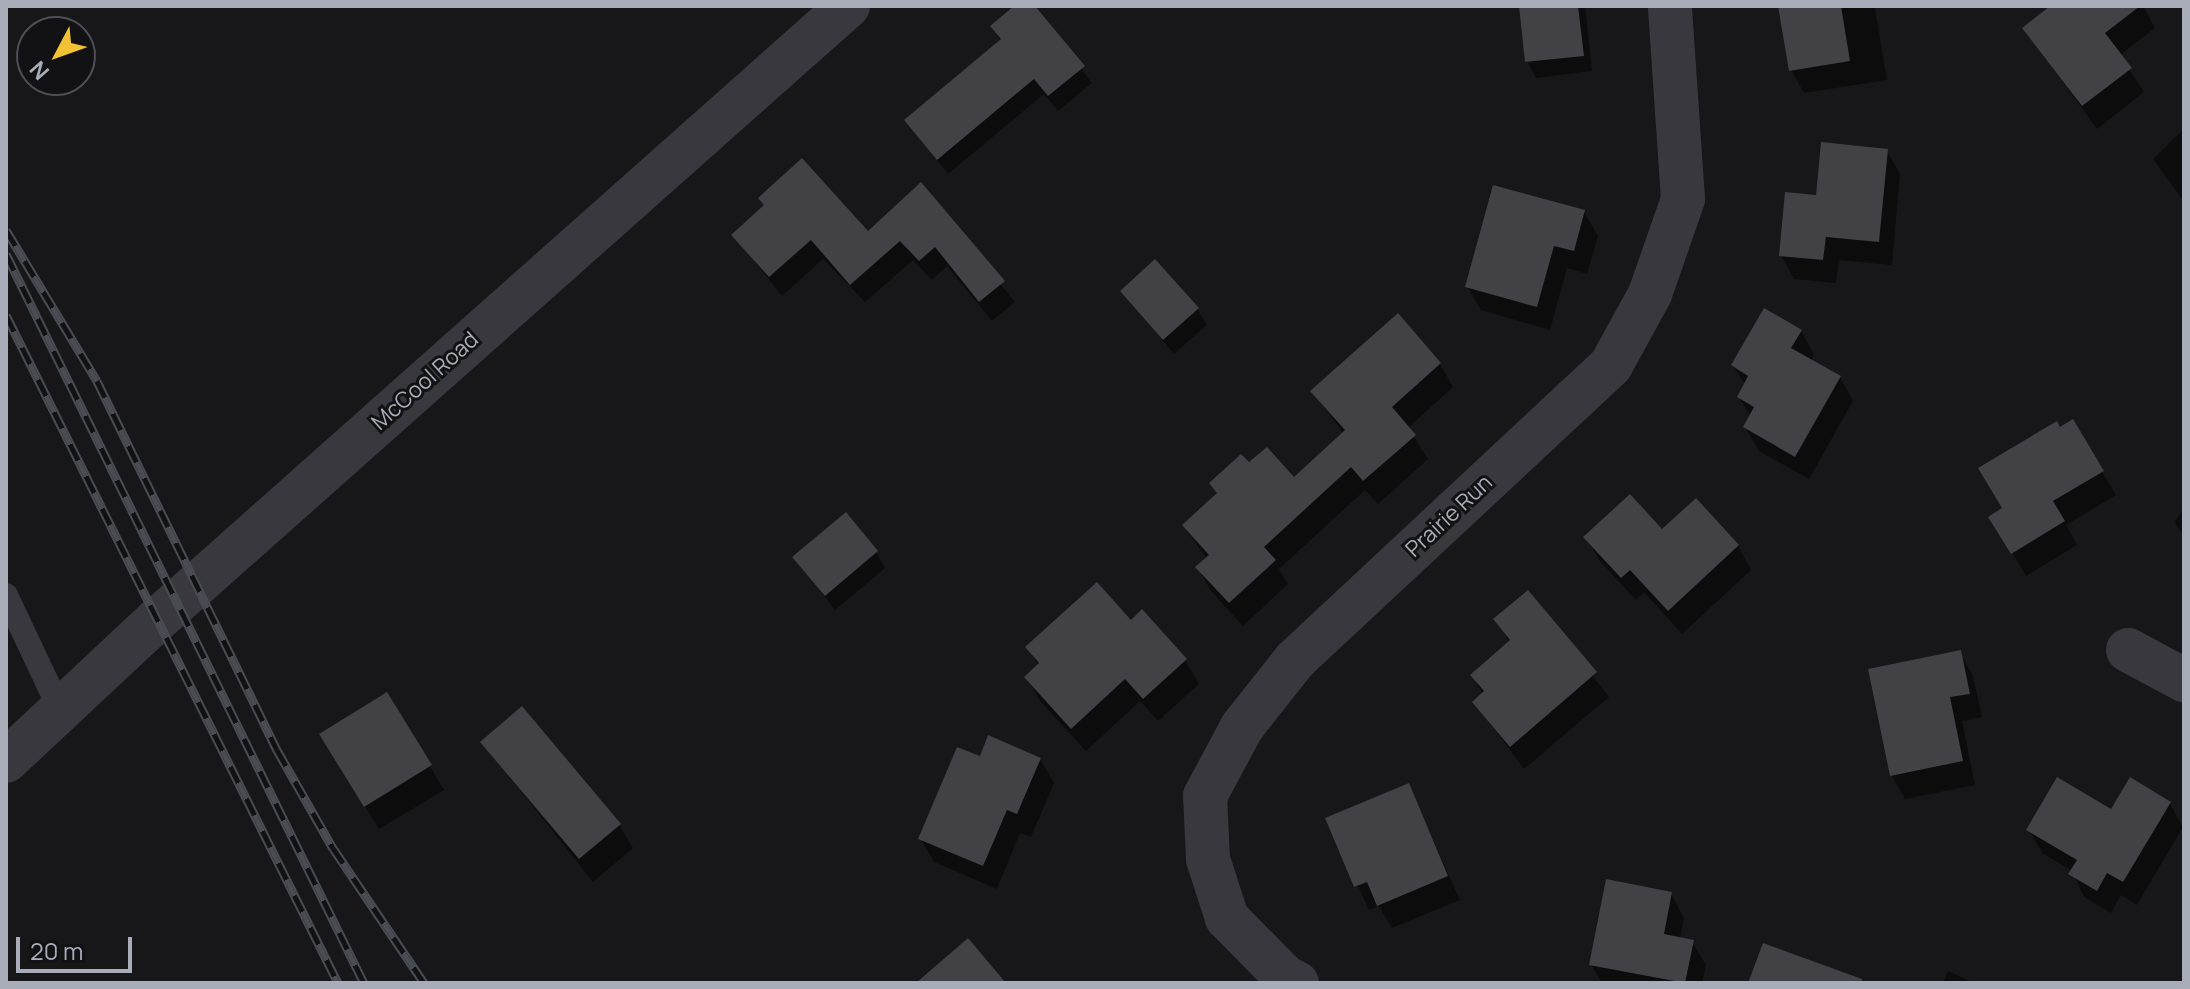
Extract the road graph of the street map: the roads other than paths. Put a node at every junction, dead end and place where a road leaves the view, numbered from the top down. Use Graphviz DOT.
graph roads {
  1 [pos="848,6"];
  2 [pos="1670,6"];
  3 [pos="6,595"];
  4 [pos="2128,650"];
  5 [pos="2184,680"];
  6 [pos="60,710"];
  7 [pos="6,761"];
  8 [pos="1297,983"];
  1 -- 6 [label="street, McCool Road"];
  2 -- 8 [label="street, Prairie Run"];
  3 -- 6 [label="lane"];
  4 -- 5 [label="street"];
  6 -- 7 [label="street, McCool Road"];
}
